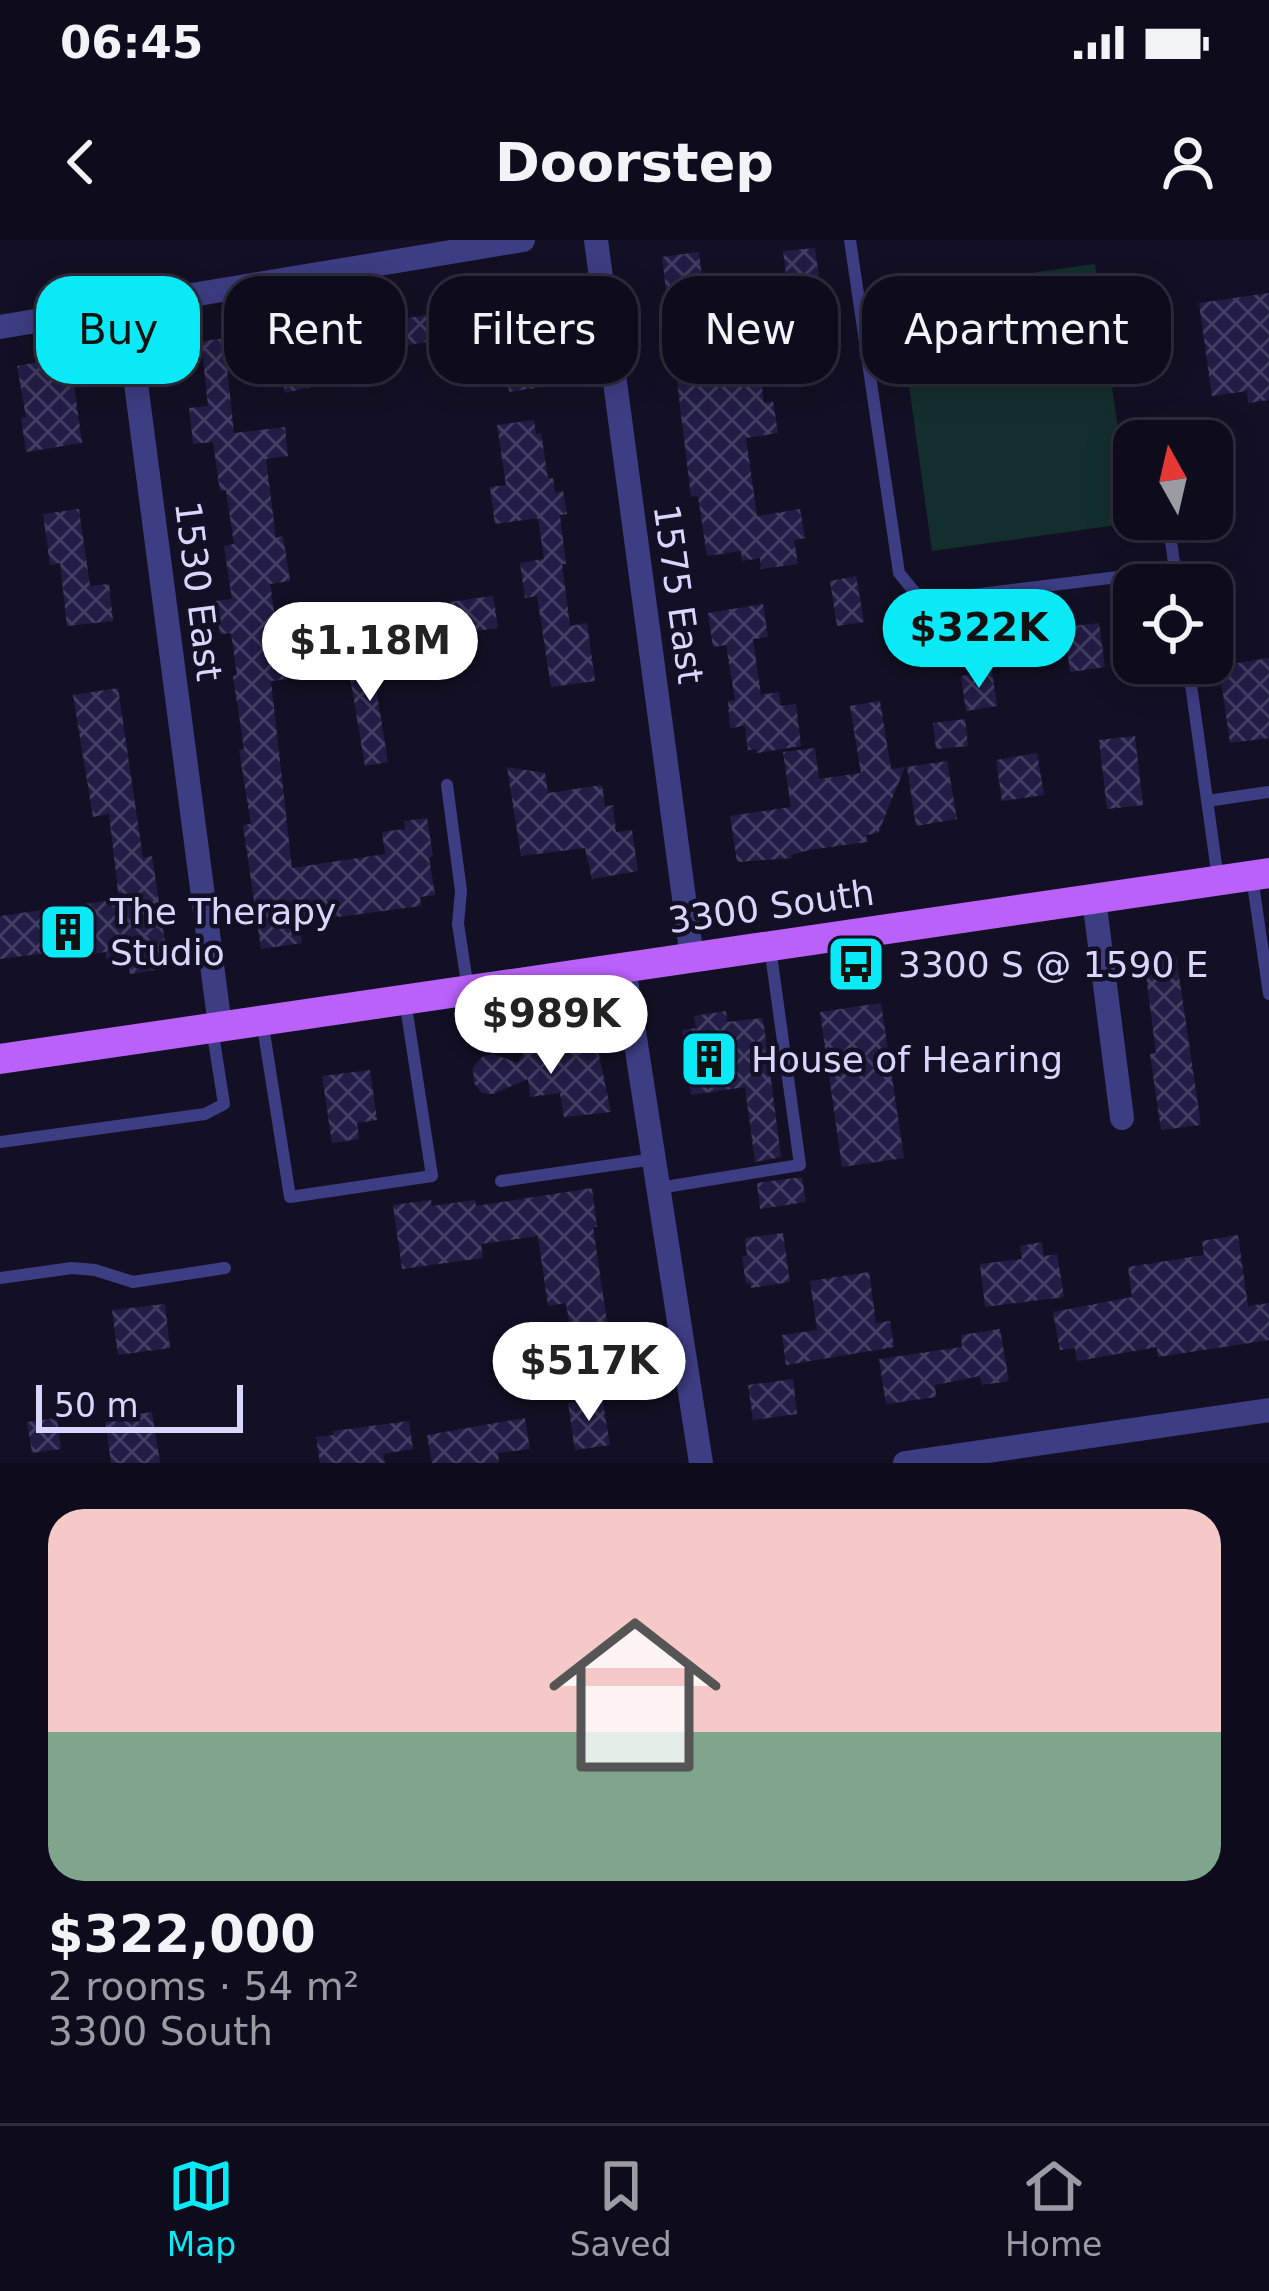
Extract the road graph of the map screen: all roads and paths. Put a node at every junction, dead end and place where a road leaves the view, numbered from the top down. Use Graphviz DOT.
graph roads {
  1 [pos="523,240"];
  2 [pos="596,240"];
  3 [pos="850,240"];
  4 [pos="200,295"];
  5 [pos="36,322"];
  6 [pos="0,327"];
  7 [pos="136,384"];
  8 [pos="1113,584"];
  9 [pos="1191,684"];
  10 [pos="447,784"];
  11 [pos="1269,792"];
  12 [pos="1207,801"];
  13 [pos="1260,874"];
  14 [pos="1218,880"];
  15 [pos="1094,899"];
  16 [pos="770,946"];
  17 [pos="692,958"];
  18 [pos="624,967"];
  19 [pos="469,990"];
  20 [pos="1269,994"];
  21 [pos="404,999"];
  22 [pos="262,1020"];
  23 [pos="216,1027"];
  24 [pos="0,1059"];
  25 [pos="1122,1118"];
  26 [pos="0,1142"];
  27 [pos="654,1159"];
  28 [pos="501,1181"];
  29 [pos="658,1188"];
  30 [pos="225,1268"];
  31 [pos="0,1278"];
  32 [pos="1269,1410"];
  33 [pos="701,1463"];
  34 [pos="905,1463"];
  1 -- 4 [label="street"];
  2 -- 17 [label="street, 1575 East"];
  3 -- 8 [label="lane"];
  5 -- 6 [label="street"];
  7 -- 23 [label="street, 1530 East"];
  9 -- 12 [label="lane"];
  10 -- 19 [label="lane"];
  11 -- 12 [label="lane"];
  12 -- 14 [label="lane"];
  13 -- 14 [label="main road, 3300 South"];
  13 -- 20 [label="lane"];
  14 -- 15 [label="main road, 3300 South"];
  15 -- 16 [label="main road, 3300 South"];
  15 -- 25 [label="street"];
  16 -- 17 [label="main road, 3300 South"];
  16 -- 29 [label="lane"];
  17 -- 18 [label="main road, 3300 South"];
  18 -- 19 [label="main road, 3300 South"];
  18 -- 27 [label="street"];
  19 -- 21 [label="main road, 3300 South"];
  21 -- 22 [label="main road, 3300 South"];
  21 -- 22 [label="lane"];
  22 -- 23 [label="main road, 3300 South"];
  23 -- 24 [label="main road, 3300 South"];
  23 -- 26 [label="lane"];
  27 -- 28 [label="lane"];
  27 -- 29 [label="street"];
  29 -- 33 [label="street"];
  30 -- 31 [label="lane"];
  32 -- 34 [label="street"];
}
